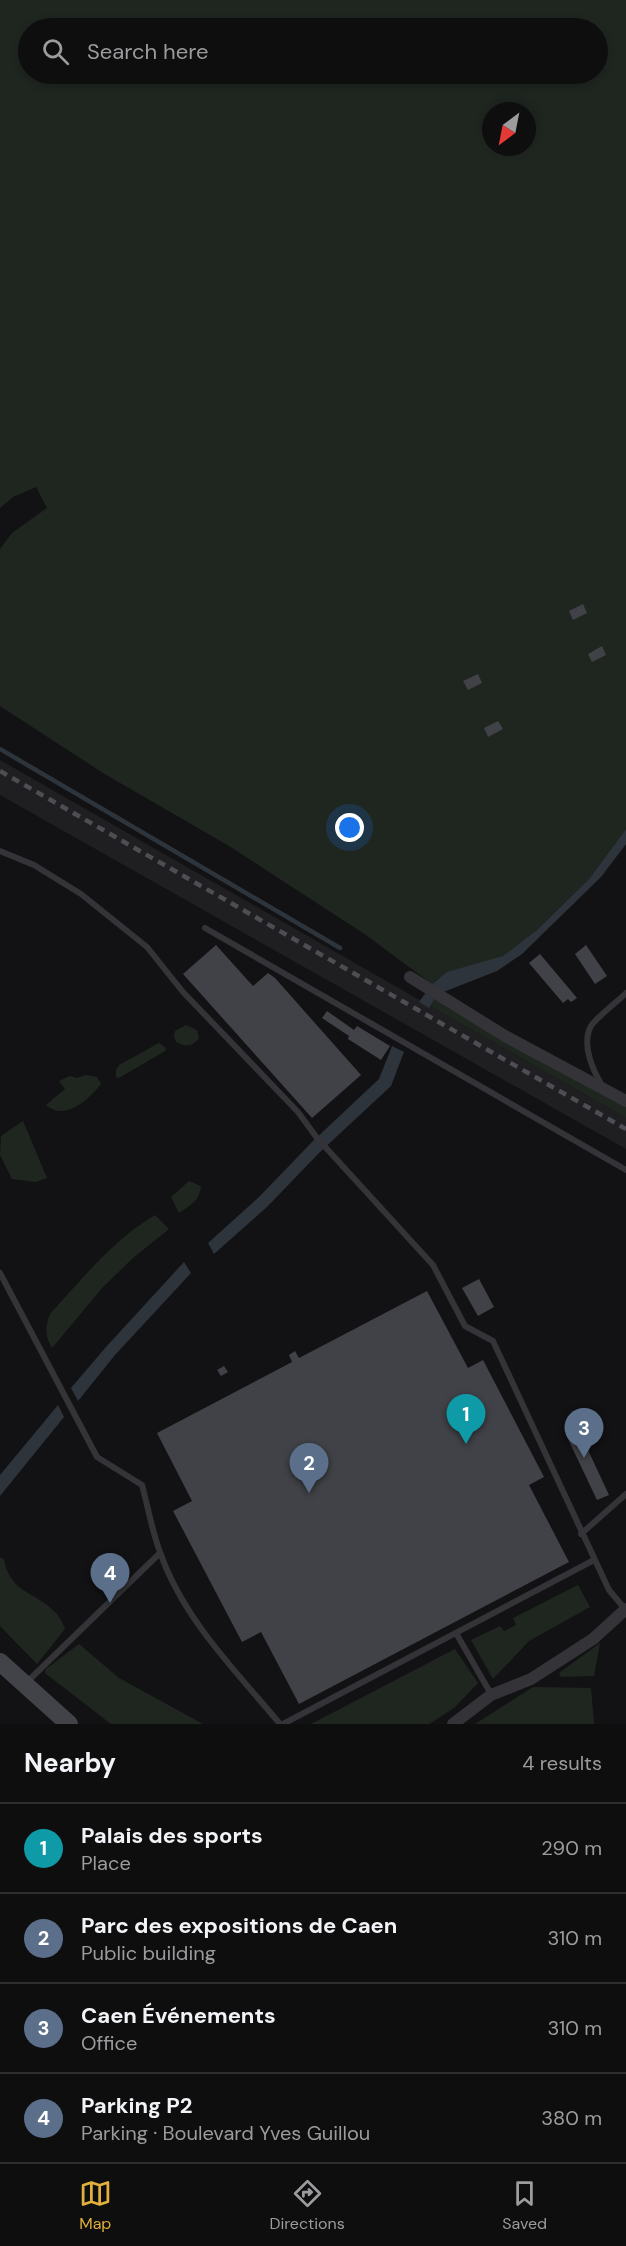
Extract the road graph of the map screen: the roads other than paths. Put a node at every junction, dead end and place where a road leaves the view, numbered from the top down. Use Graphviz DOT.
graph roads {
  1 [pos="0,851"];
  2 [pos="205,928"];
  3 [pos="410,977"];
  4 [pos="626,993"];
  5 [pos="604,1089"];
  6 [pos="626,1101"];
  7 [pos="626,1170"];
  8 [pos="0,1274"];
  9 [pos="626,1494"];
  10 [pos="581,1534"];
  11 [pos="160,1553"];
  12 [pos="594,1560"];
  13 [pos="626,1610"];
  14 [pos="456,1633"];
  15 [pos="0,1656"];
  16 [pos="0,1662"];
  17 [pos="24,1683"];
  18 [pos="491,1695"];
  19 [pos="69,1724"];
  20 [pos="282,1724"];
  21 [pos="453,1724"];
  1 -- 10 [label="lane"];
  2 -- 7 [label="lane"];
  3 -- 5 [label="street"];
  4 -- 5 [label="lane"];
  5 -- 6 [label="street"];
  8 -- 11 [label="lane"];
  9 -- 10 [label="lane"];
  10 -- 12 [label="lane"];
  11 -- 17 [label="lane"];
  11 -- 20 [label="lane"];
  12 -- 13 [label="lane"];
  12 -- 14 [label="lane"];
  13 -- 18 [label="street"];
  14 -- 18 [label="lane"];
  14 -- 20 [label="lane"];
  15 -- 17 [label="main road"];
  16 -- 17 [label="main road"];
  17 -- 19 [label="main road"];
  18 -- 21 [label="street"];
}
